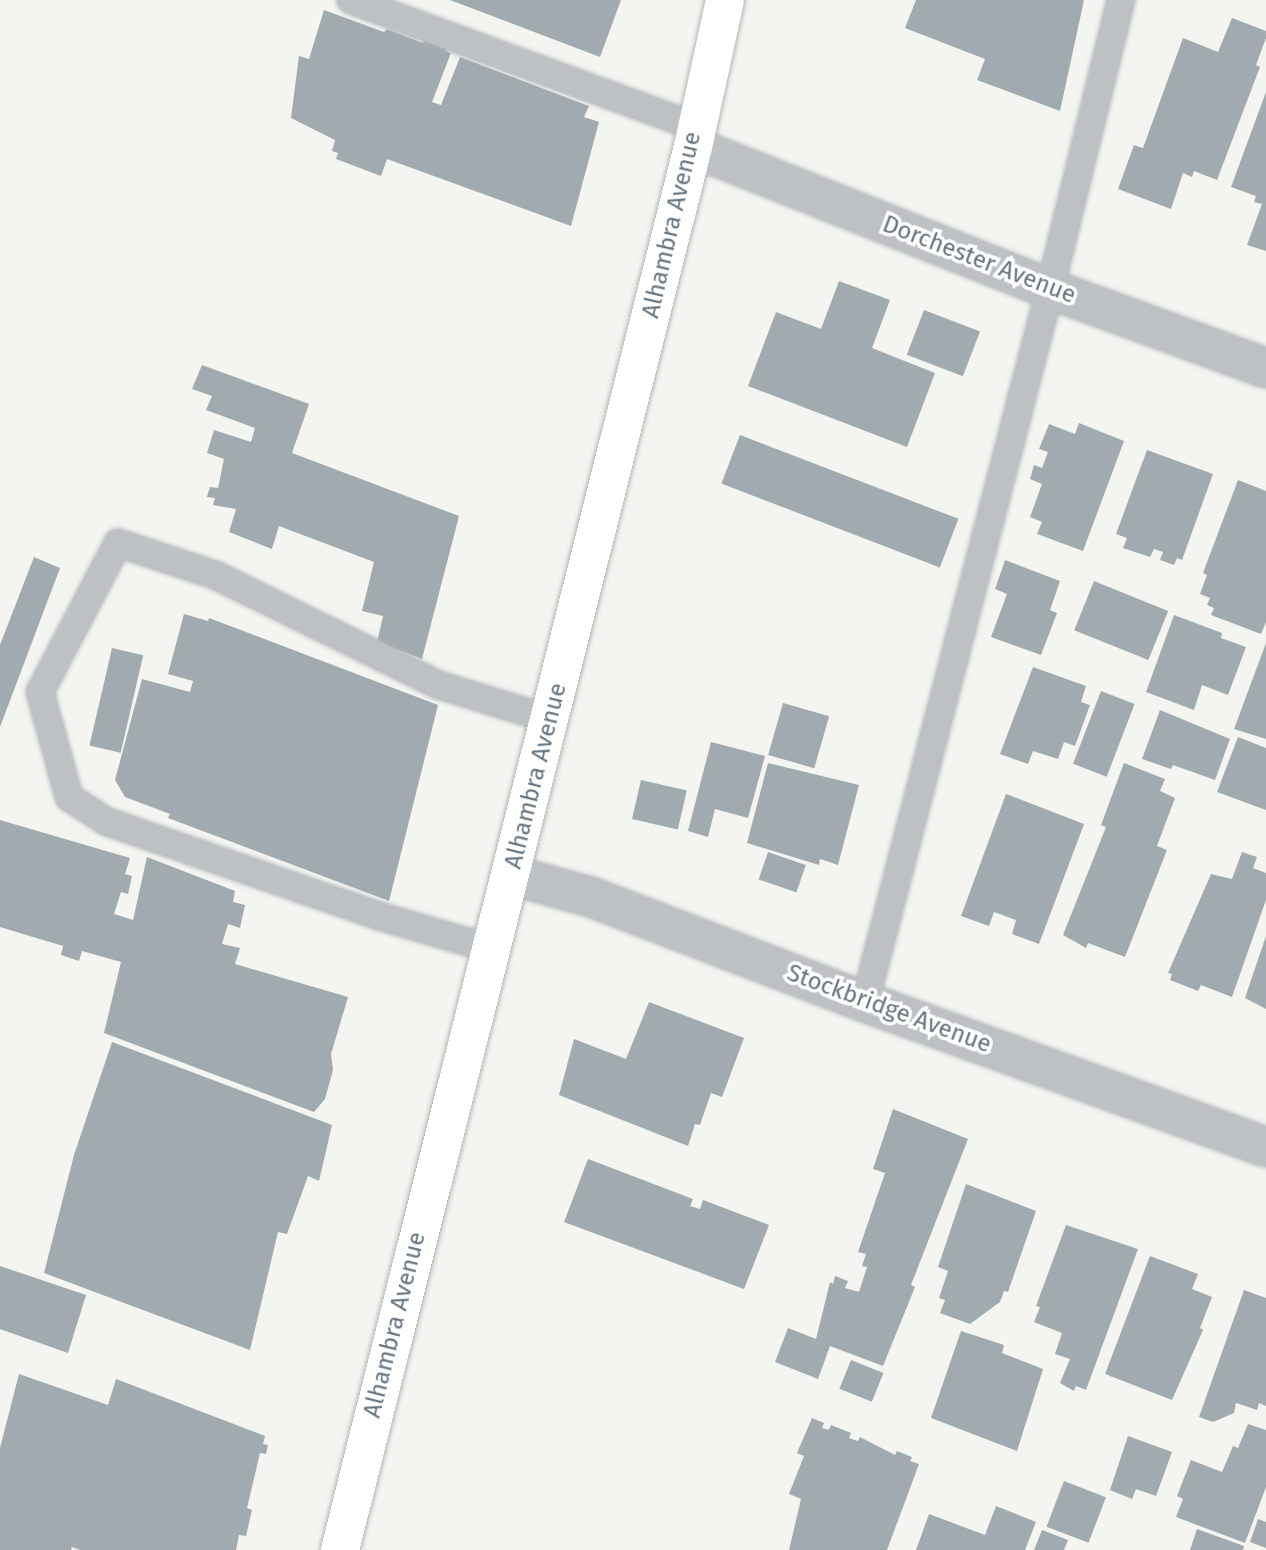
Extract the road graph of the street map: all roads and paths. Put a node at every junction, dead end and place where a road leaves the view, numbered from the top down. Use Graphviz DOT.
graph roads {
  1 [pos="351,0"];
  2 [pos="725,0"];
  3 [pos="1121,0"];
  4 [pos="695,137"];
  5 [pos="1050,289"];
  6 [pos="1266,368"];
  7 [pos="550,719"];
  8 [pos="511,875"];
  9 [pos="492,949"];
  10 [pos="865,1002"];
  11 [pos="1266,1147"];
  12 [pos="340,1550"];
  1 -- 4 [label="lane"];
  2 -- 4 [label="main road, Alhambra Avenue"];
  3 -- 5 [label="lane"];
  4 -- 5 [label="street, Dorchester Avenue"];
  4 -- 7 [label="main road, Alhambra Avenue"];
  5 -- 6 [label="street, Dorchester Avenue"];
  5 -- 10 [label="lane"];
  7 -- 8 [label="main road, Alhambra Avenue"];
  7 -- 9 [label="lane"];
  8 -- 9 [label="main road, Alhambra Avenue"];
  8 -- 10 [label="street, Stockbridge Avenue"];
  9 -- 12 [label="main road, Alhambra Avenue"];
  10 -- 11 [label="street, Stockbridge Avenue"];
}
